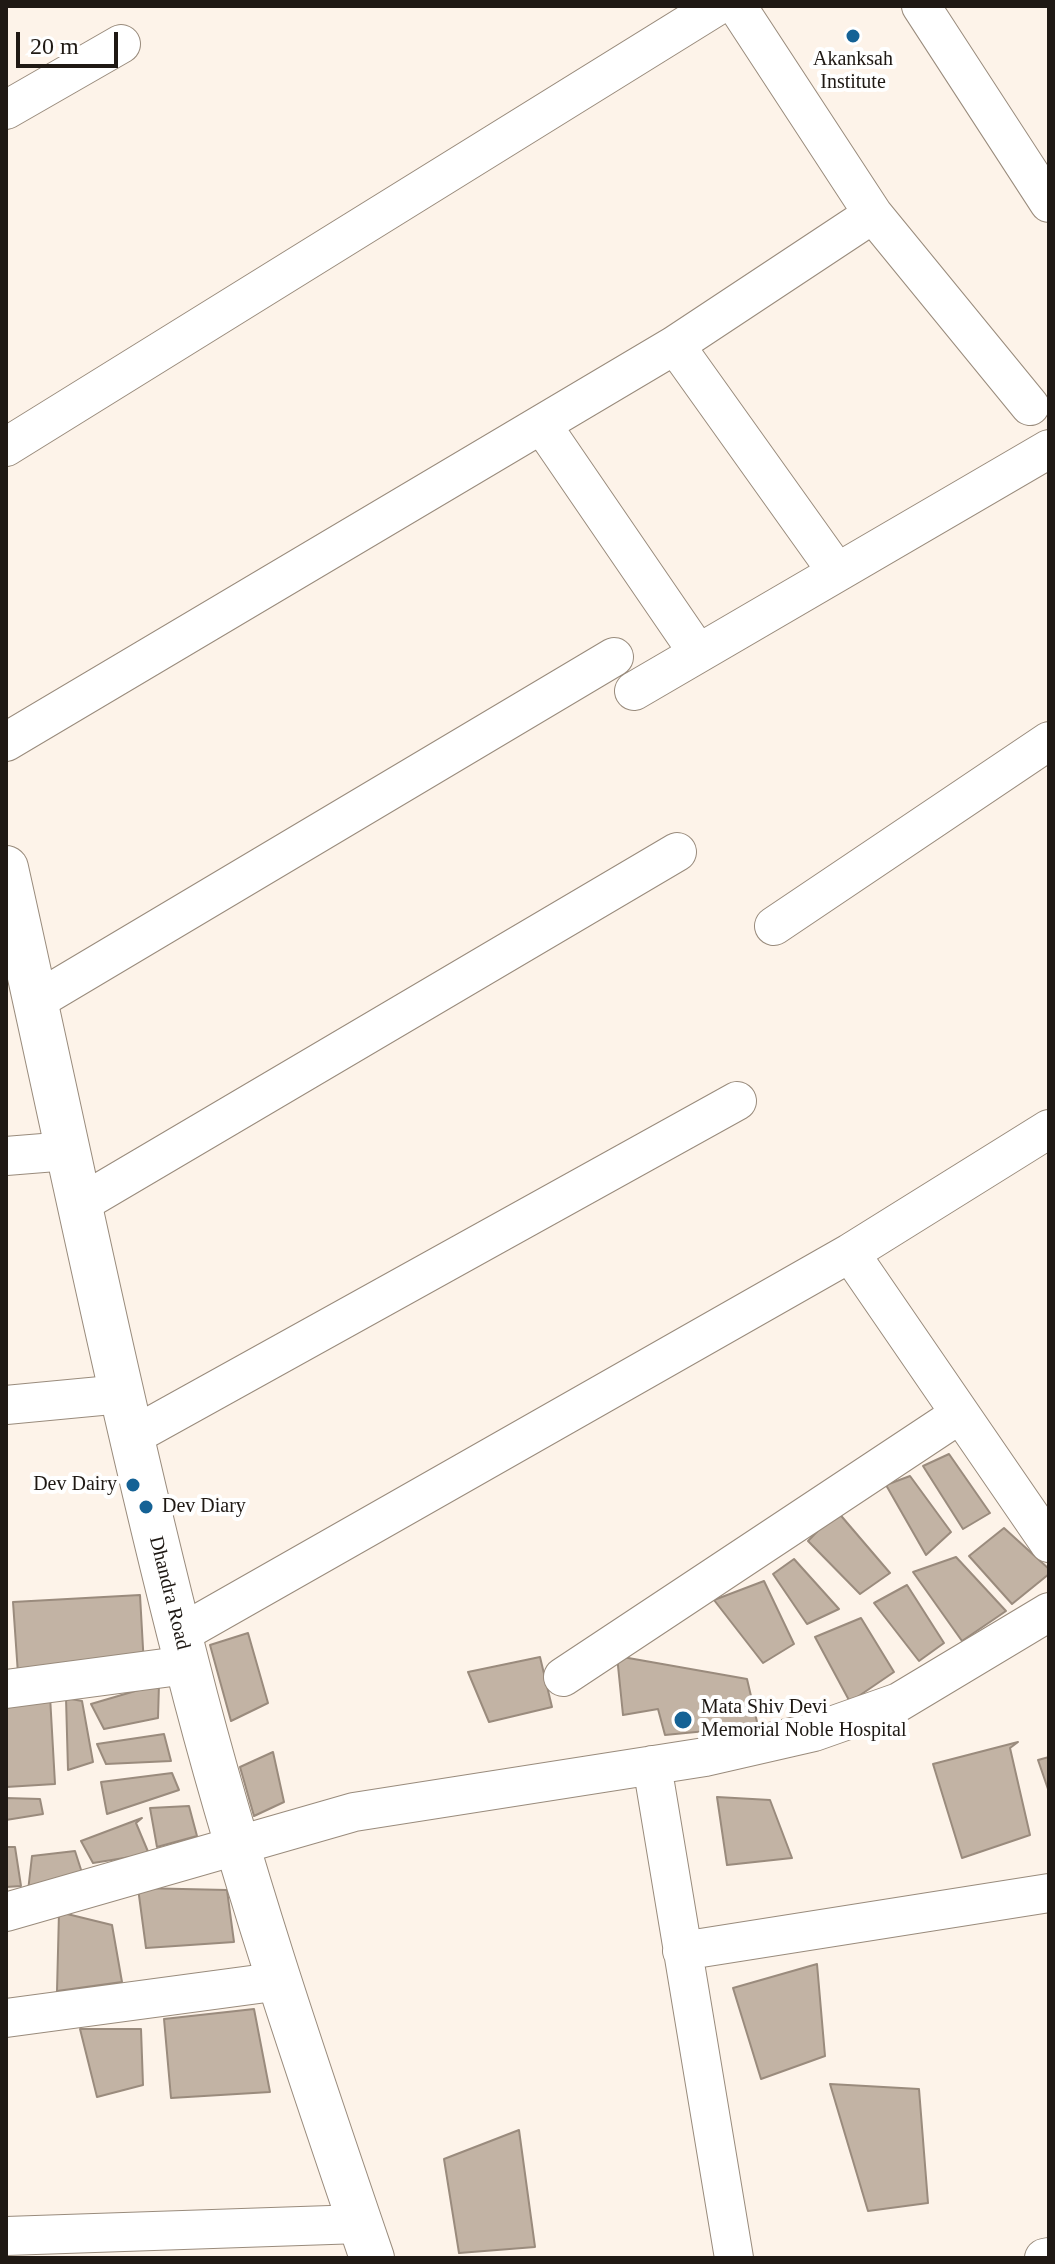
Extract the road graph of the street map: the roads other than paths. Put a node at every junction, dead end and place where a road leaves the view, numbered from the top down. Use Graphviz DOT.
graph roads {
  1 [pos="717,6"];
  2 [pos="737,6"];
  3 [pos="921,6"];
  4 [pos="121,44"];
  5 [pos="6,110"];
  6 [pos="1049,203"];
  7 [pos="873,214"];
  8 [pos="675,345"];
  9 [pos="1043,411"];
  10 [pos="542,425"];
  11 [pos="6,447"];
  12 [pos="1049,449"];
  13 [pos="837,572"];
  14 [pos="698,653"];
  15 [pos="614,657"];
  16 [pos="634,691"];
  17 [pos="1049,741"];
  18 [pos="6,742"];
  19 [pos="677,852"];
  20 [pos="6,868"];
  21 [pos="774,926"];
  22 [pos="36,1001"];
  23 [pos="737,1101"];
  24 [pos="1048,1132"];
  25 [pos="68,1151"];
  26 [pos="6,1156"];
  27 [pos="80,1204"];
  28 [pos="850,1253"];
  29 [pos="122,1394"];
  30 [pos="6,1405"];
  31 [pos="960,1414"];
  32 [pos="131,1437"];
  33 [pos="1049,1543"];
  34 [pos="1049,1612"];
  35 [pos="183,1650"];
  36 [pos="563,1677"];
  37 [pos="6,1689"];
  38 [pos="652,1765"];
  39 [pos="239,1843"];
  40 [pos="1049,1893"];
  41 [pos="6,1912"];
  42 [pos="682,1951"];
  43 [pos="281,1981"];
  44 [pos="6,2018"];
  45 [pos="6,2236"];
  46 [pos="366,2241"];
  47 [pos="734,2258"];
  1 -- 11 [label="street"];
  2 -- 7 [label="street"];
  3 -- 6 [label="street"];
  4 -- 5 [label="street"];
  7 -- 8 [label="street"];
  7 -- 9 [label="street"];
  8 -- 10 [label="street"];
  8 -- 13 [label="street"];
  10 -- 14 [label="street"];
  10 -- 18 [label="street"];
  12 -- 13 [label="street"];
  13 -- 14 [label="street"];
  14 -- 16 [label="street"];
  15 -- 22 [label="street"];
  17 -- 21 [label="street"];
  19 -- 27 [label="street"];
  20 -- 22 [label="street, Dhandra Road"];
  22 -- 25 [label="street, Dhandra Road"];
  23 -- 32 [label="street"];
  24 -- 28 [label="street"];
  25 -- 26 [label="street"];
  25 -- 27 [label="street, Dhandra Road"];
  27 -- 29 [label="street, Dhandra Road"];
  28 -- 31 [label="street"];
  28 -- 35 [label="street"];
  29 -- 30 [label="street"];
  29 -- 32 [label="street, Dhandra Road"];
  31 -- 33 [label="street"];
  31 -- 36 [label="street"];
  32 -- 35 [label="street, Dhandra Road"];
  34 -- 38 [label="street"];
  35 -- 37 [label="street"];
  35 -- 39 [label="street, Dhandra Road"];
  38 -- 39 [label="street"];
  38 -- 42 [label="street"];
  39 -- 41 [label="street"];
  39 -- 43 [label="street, Dhandra Road"];
  40 -- 42 [label="street"];
  42 -- 47 [label="street"];
  43 -- 44 [label="street"];
  43 -- 46 [label="street, Dhandra Road"];
  45 -- 46 [label="street"];
}
